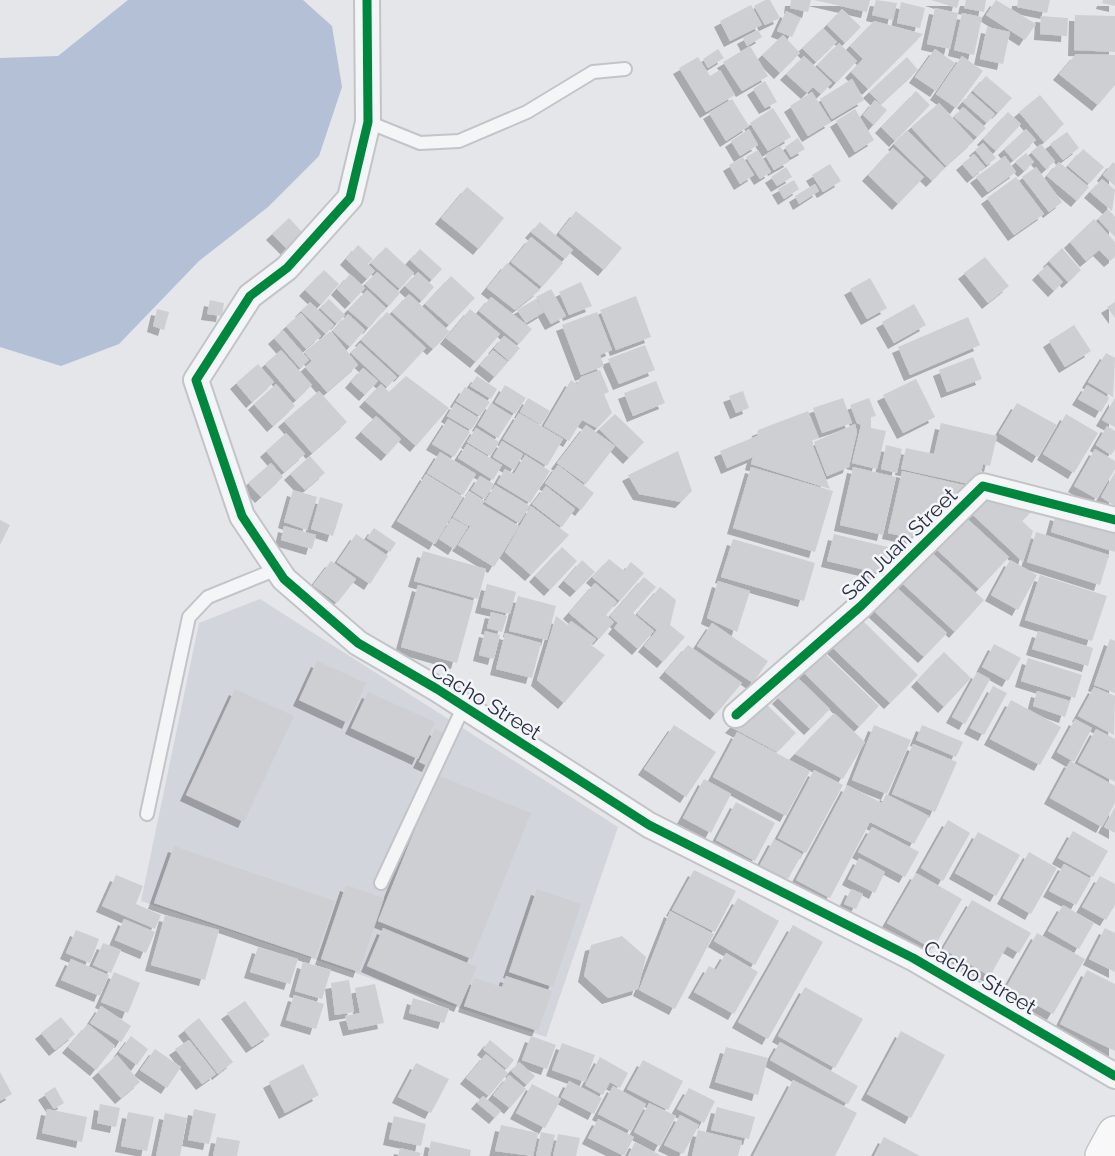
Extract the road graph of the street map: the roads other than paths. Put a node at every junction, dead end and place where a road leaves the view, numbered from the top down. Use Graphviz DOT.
graph roads {
  1 [pos="368,0"];
  2 [pos="625,69"];
  3 [pos="368,122"];
  4 [pos="1115,520"];
  5 [pos="277,569"];
  6 [pos="463,708"];
  7 [pos="736,715"];
  8 [pos="147,814"];
  9 [pos="381,883"];
  10 [pos="1115,1076"];
  11 [pos="1115,1134"];
  12 [pos="1103,1156"];
  1 -- 3 [label="street"];
  2 -- 3 [label="lane"];
  3 -- 5 [label="street, Cacho Street"];
  4 -- 7 [label="street, San Juan Street"];
  5 -- 6 [label="street, Cacho Street"];
  5 -- 8 [label="lane"];
  6 -- 9 [label="lane"];
  6 -- 10 [label="street, Cacho Street"];
  11 -- 12 [label="main road"];
}
